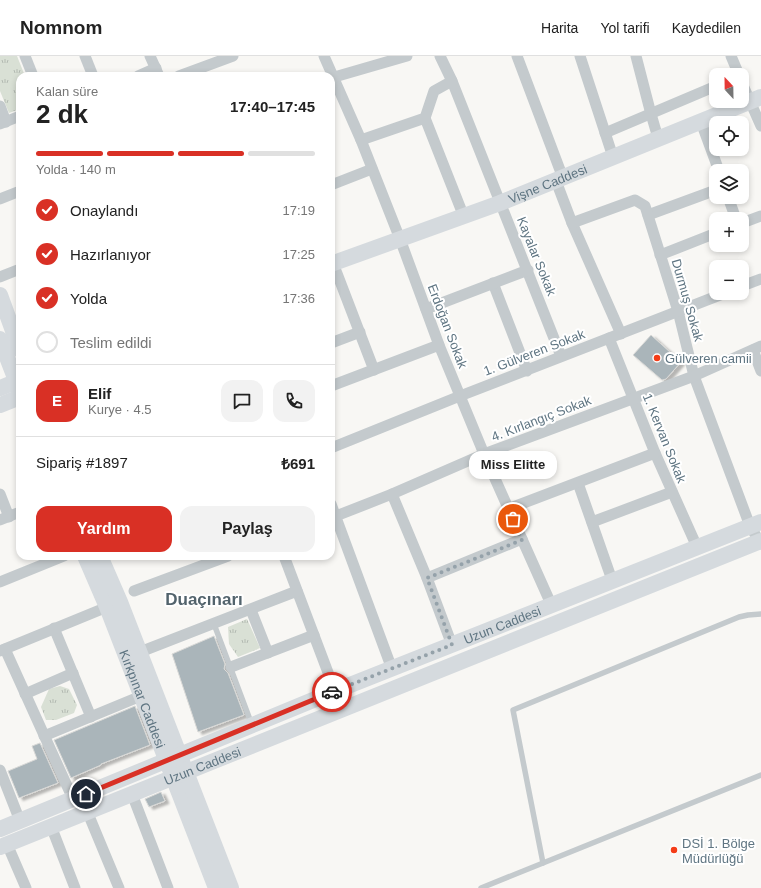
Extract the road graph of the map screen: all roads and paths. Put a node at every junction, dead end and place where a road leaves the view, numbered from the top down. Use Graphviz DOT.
graph roads {
  1 [pos="25,56"];
  2 [pos="85,56"];
  3 [pos="150,56"];
  4 [pos="233,56"];
  5 [pos="324,56"];
  6 [pos="407,56"];
  7 [pos="440,56"];
  8 [pos="518,56"];
  9 [pos="580,56"];
  10 [pos="731,56"];
  11 [pos="638,57"];
  12 [pos="736,68"];
  13 [pos="31,72"];
  14 [pos="91,72"];
  15 [pos="157,72"];
  16 [pos="190,72"];
  17 [pos="330,72"];
  18 [pos="335,77"];
  19 [pos="452,81"];
  20 [pos="335,84"];
  21 [pos="709,89"];
  22 [pos="755,99"];
  23 [pos="0,106"];
  24 [pos="650,114"];
  25 [pos="16,118"];
  26 [pos="425,118"];
  27 [pos="701,122"];
  28 [pos="3,123"];
  29 [pos="761,126"];
  30 [pos="605,133"];
  31 [pos="658,138"];
  32 [pos="361,140"];
  33 [pos="613,157"];
  34 [pos="716,164"];
  35 [pos="372,169"];
  36 [pos="559,179"];
  37 [pos="335,183"];
  38 [pos="16,193"];
  39 [pos="709,193"];
  40 [pos="0,199"];
  41 [pos="500,203"];
  42 [pos="648,215"];
  43 [pos="761,216"];
  44 [pos="464,217"];
  45 [pos="749,221"];
  46 [pos="572,223"];
  47 [pos="709,237"];
  48 [pos="400,239"];
  49 [pos="660,255"];
  50 [pos="335,263"];
  51 [pos="528,270"];
  52 [pos="16,271"];
  53 [pos="335,271"];
  54 [pos="0,277"];
  55 [pos="761,279"];
  56 [pos="493,283"];
  57 [pos="749,283"];
  58 [pos="0,294"];
  59 [pos="709,299"];
  60 [pos="426,309"];
  61 [pos="678,311"];
  62 [pos="360,332"];
  63 [pos="621,334"];
  64 [pos="609,338"];
  65 [pos="0,339"];
  66 [pos="16,339"];
  67 [pos="335,341"];
  68 [pos="439,345"];
  69 [pos="757,348"];
  70 [pos="562,356"];
  71 [pos="374,370"];
  72 [pos="527,371"];
  73 [pos="761,371"];
  74 [pos="694,376"];
  75 [pos="16,379"];
  76 [pos="335,385"];
  77 [pos="16,387"];
  78 [pos="0,388"];
  79 [pos="16,390"];
  80 [pos="460,396"];
  81 [pos="633,398"];
  82 [pos="0,405"];
  83 [pos="335,446"];
  84 [pos="655,453"];
  85 [pos="484,454"];
  86 [pos="578,483"];
  87 [pos="672,492"];
  88 [pos="0,494"];
  89 [pos="392,494"];
  90 [pos="508,509"];
  91 [pos="16,514"];
  92 [pos="335,516"];
  93 [pos="4,518"];
  94 [pos="335,522"];
  95 [pos="592,522"];
  96 [pos="756,524"];
  97 [pos="522,540"];
  98 [pos="760,542"];
  99 [pos="697,547"];
  100 [pos="54,560"];
  101 [pos="87,560"];
  102 [pos="101,560"];
  103 [pos="217,560"];
  104 [pos="286,560"];
  105 [pos="427,578"];
  106 [pos="612,580"];
  107 [pos="0,582"];
  108 [pos="134,591"];
  109 [pos="298,591"];
  110 [pos="114,604"];
  111 [pos="551,604"];
  112 [pos="251,610"];
  113 [pos="761,614"];
  114 [pos="214,624"];
  115 [pos="54,628"];
  116 [pos="314,635"];
  117 [pos="452,645"];
  118 [pos="3,650"];
  119 [pos="140,652"];
  120 [pos="268,653"];
  121 [pos="230,667"];
  122 [pos="392,669"];
  123 [pos="73,673"];
  124 [pos="335,691"];
  125 [pos="25,694"];
  126 [pos="141,696"];
  127 [pos="91,717"];
  128 [pos="252,725"];
  129 [pos="44,736"];
  130 [pos="173,758"];
  131 [pos="0,770"];
  132 [pos="179,774"];
  133 [pos="761,775"];
  134 [pos="132,794"];
  135 [pos="72,799"];
  136 [pos="88,811"];
  137 [pos="20,821"];
  138 [pos="51,826"];
  139 [pos="0,829"];
  140 [pos="4,845"];
  141 [pos="543,863"];
  142 [pos="26,888"];
  143 [pos="75,888"];
  144 [pos="119,888"];
  145 [pos="168,888"];
  146 [pos="216,888"];
  147 [pos="232,888"];
  148 [pos="481,888"];
  1 -- 13 [label="street"];
  2 -- 14 [label="street"];
  3 -- 15 [label="street"];
  4 -- 16 [label="street"];
  5 -- 17 [label="street, Erdoğan Sokak"];
  6 -- 18 [label="street"];
  7 -- 19 [label="street, Kayalar Sokak"];
  8 -- 36 [label="street"];
  9 -- 30 [label="street"];
  10 -- 12 [label="street"];
  11 -- 24 [label="street"];
  19 -- 26 [label="street"];
  19 -- 41 [label="street, Kayalar Sokak"];
  20 -- 32 [label="street, Erdoğan Sokak"];
  21 -- 24 [label="street"];
  22 -- 27 [label="main road, Vişne Caddesi"];
  22 -- 29 [label="street"];
  23 -- 28 [label="street"];
  24 -- 30 [label="street"];
  24 -- 31 [label="street"];
  25 -- 28 [label="street"];
  26 -- 32 [label="street"];
  26 -- 44 [label="street"];
  27 -- 31 [label="main road, Vişne Caddesi"];
  27 -- 34 [label="street"];
  30 -- 33 [label="street"];
  31 -- 33 [label="main road, Vişne Caddesi"];
  32 -- 35 [label="street, Erdoğan Sokak"];
  33 -- 36 [label="main road, Vişne Caddesi"];
  35 -- 37 [label="street"];
  35 -- 48 [label="street, Erdoğan Sokak"];
  36 -- 41 [label="main road, Vişne Caddesi"];
  36 -- 46 [label="street"];
  38 -- 40 [label="street"];
  39 -- 42 [label="street"];
  41 -- 44 [label="main road, Vişne Caddesi"];
  41 -- 51 [label="street, Kayalar Sokak"];
  42 -- 46 [label="street, Durmuş Sokak"];
  42 -- 49 [label="street, Durmuş Sokak"];
  43 -- 45 [label="street"];
  44 -- 48 [label="main road, Vişne Caddesi"];
  46 -- 63 [label="street"];
  47 -- 49 [label="street"];
  48 -- 50 [label="main road, Vişne Caddesi"];
  48 -- 60 [label="street, Erdoğan Sokak"];
  49 -- 61 [label="street, Durmuş Sokak"];
  51 -- 56 [label="street"];
  51 -- 70 [label="street, Kayalar Sokak"];
  52 -- 54 [label="street"];
  53 -- 62 [label="street"];
  55 -- 57 [label="street"];
  56 -- 60 [label="street"];
  56 -- 72 [label="street"];
  58 -- 66 [label="main road"];
  59 -- 61 [label="street, 1. Gülveren Sokak"];
  60 -- 68 [label="street, Erdoğan Sokak"];
  61 -- 63 [label="street, 1. Gülveren Sokak"];
  61 -- 74 [label="street, Durmuş Sokak"];
  62 -- 67 [label="street"];
  62 -- 71 [label="street"];
  63 -- 64 [label="street, 1. Gülveren Sokak"];
  64 -- 70 [label="street, 1. Gülveren Sokak"];
  64 -- 81 [label="street, 1. Kervan Sokak"];
  65 -- 75 [label="main road"];
  68 -- 71 [label="street"];
  68 -- 80 [label="street, Erdoğan Sokak"];
  69 -- 73 [label="street"];
  69 -- 74 [label="street, 4. Kırlangıç Sokak"];
  70 -- 72 [label="street, 1. Gülveren Sokak"];
  71 -- 76 [label="street"];
  72 -- 80 [label="street, 1. Gülveren Sokak"];
  74 -- 81 [label="street, 4. Kırlangıç Sokak"];
  74 -- 96 [label="street, Durmuş Sokak"];
  77 -- 78 [label="main road"];
  79 -- 82 [label="main road"];
  80 -- 83 [label="street, 1. Gülveren Sokak"];
  80 -- 85 [label="street, Erdoğan Sokak"];
  81 -- 84 [label="street, 1. Kervan Sokak"];
  81 -- 85 [label="street, 4. Kırlangıç Sokak"];
  84 -- 86 [label="street"];
  84 -- 87 [label="street, 1. Kervan Sokak"];
  85 -- 89 [label="street, 4. Kırlangıç Sokak"];
  85 -- 90 [label="street, Erdoğan Sokak"];
  86 -- 90 [label="street"];
  86 -- 95 [label="street"];
  87 -- 95 [label="street"];
  87 -- 99 [label="street, 1. Kervan Sokak"];
  88 -- 93 [label="street"];
  89 -- 92 [label="street, 4. Kırlangıç Sokak"];
  89 -- 105 [label="street"];
  90 -- 97 [label="street, Erdoğan Sokak"];
  91 -- 93 [label="street"];
  94 -- 122 [label="street"];
  95 -- 106 [label="street"];
  96 -- 98 [label="street, Durmuş Sokak"];
  96 -- 99 [label="main road, Uzun Caddesi"];
  97 -- 105 [label="street"];
  97 -- 111 [label="street, Erdoğan Sokak"];
  98 -- 132 [label="main road, Uzun Caddesi"];
  99 -- 106 [label="main road, Uzun Caddesi"];
  100 -- 107 [label="street"];
  101 -- 110 [label="main road, Kırkpınar Caddesi"];
  102 -- 110 [label="main road, Kırkpınar Caddesi"];
  103 -- 108 [label="street"];
  104 -- 109 [label="street"];
  105 -- 117 [label="street"];
  106 -- 111 [label="main road, Uzun Caddesi"];
  109 -- 112 [label="street"];
  109 -- 116 [label="street"];
  110 -- 115 [label="street"];
  110 -- 119 [label="main road, Kırkpınar Caddesi"];
  110 -- 126 [label="main road, Kırkpınar Caddesi"];
  111 -- 117 [label="main road, Uzun Caddesi"];
  112 -- 114 [label="street"];
  112 -- 120 [label="street"];
  113 -- 141 [label="lane"];
  114 -- 119 [label="street"];
  114 -- 121 [label="lane"];
  115 -- 118 [label="street"];
  115 -- 123 [label="street"];
  116 -- 120 [label="street"];
  116 -- 124 [label="street"];
  117 -- 122 [label="main road, Uzun Caddesi"];
  118 -- 125 [label="street"];
  119 -- 130 [label="main road, Kırkpınar Caddesi"];
  120 -- 121 [label="street"];
  121 -- 128 [label="lane"];
  122 -- 124 [label="main road, Uzun Caddesi"];
  123 -- 125 [label="street"];
  123 -- 127 [label="street"];
  124 -- 128 [label="main road, Uzun Caddesi"];
  125 -- 129 [label="street"];
  126 -- 127 [label="street"];
  126 -- 130 [label="main road, Kırkpınar Caddesi"];
  127 -- 129 [label="street"];
  128 -- 130 [label="main road, Uzun Caddesi"];
  129 -- 135 [label="street"];
  130 -- 132 [label="main road, Kırkpınar Caddesi"];
  130 -- 135 [label="main road, Uzun Caddesi"];
  131 -- 137 [label="street"];
  132 -- 134 [label="main road, Uzun Caddesi"];
  132 -- 146 [label="main road, Kırkpınar Caddesi"];
  132 -- 147 [label="main road, Kırkpınar Caddesi"];
  133 -- 141 [label="lane"];
  134 -- 136 [label="main road, Uzun Caddesi"];
  134 -- 145 [label="street"];
  135 -- 137 [label="main road, Uzun Caddesi"];
  136 -- 138 [label="main road, Uzun Caddesi"];
  136 -- 144 [label="street"];
  137 -- 139 [label="main road, Uzun Caddesi"];
  138 -- 140 [label="main road, Uzun Caddesi"];
  138 -- 143 [label="street"];
  140 -- 142 [label="street"];
  141 -- 148 [label="lane"];
}
